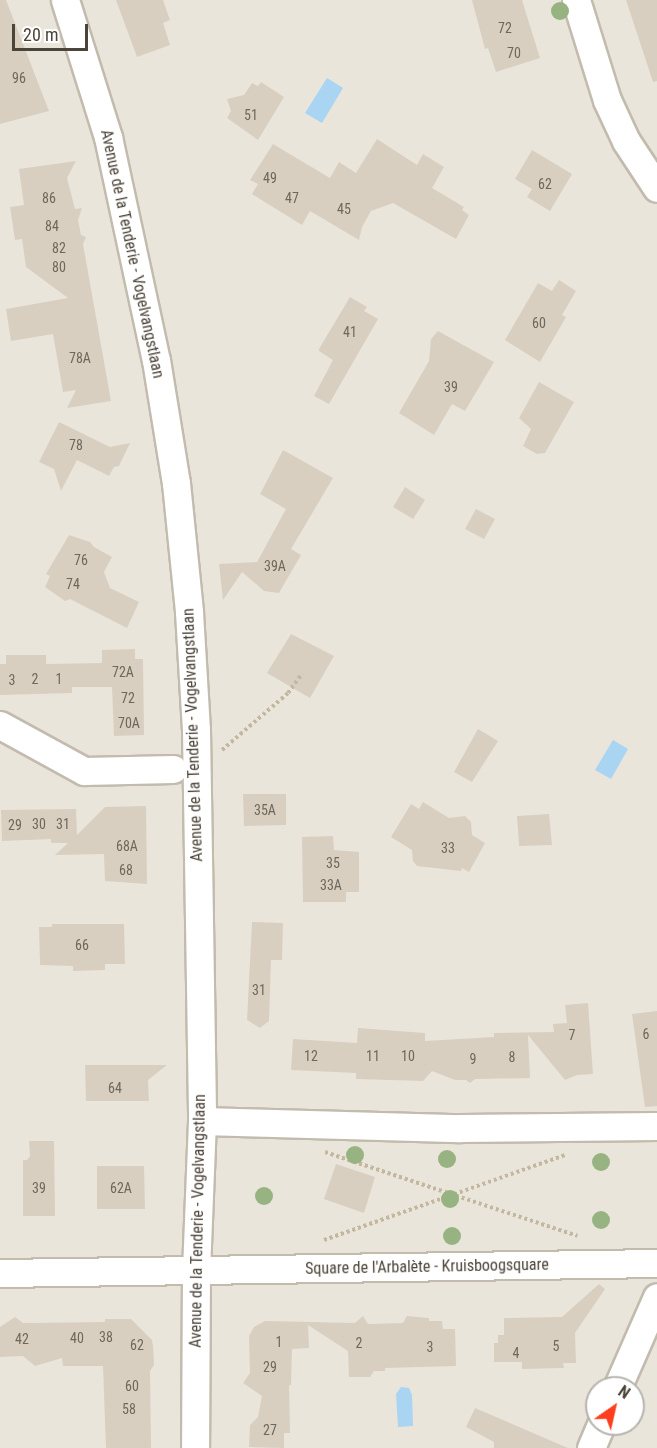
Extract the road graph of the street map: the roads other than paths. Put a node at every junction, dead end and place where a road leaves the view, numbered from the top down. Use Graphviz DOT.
graph roads {
  1 [pos="65,0"];
  2 [pos="576,0"];
  3 [pos="657,188"];
  4 [pos="0,725"];
  5 [pos="173,769"];
  6 [pos="202,1121"];
  7 [pos="657,1126"];
  8 [pos="657,1263"];
  9 [pos="196,1269"];
  10 [pos="0,1273"];
  11 [pos="657,1297"];
  12 [pos="622,1376"];
  13 [pos="195,1448"];
  1 -- 6 [label="street, Avenue de la Tenderie - Vogelvangstlaan"];
  2 -- 3 [label="street"];
  4 -- 5 [label="street"];
  6 -- 7 [label="street"];
  6 -- 9 [label="street, Avenue de la Tenderie - Vogelvangstlaan"];
  8 -- 9 [label="street, Square de l'Arbalète - Kruisboogsquare"];
  9 -- 10 [label="street, Square de l'Arbalète - Kruisboogsquare"];
  9 -- 13 [label="street, Avenue de la Tenderie - Vogelvangstlaan"];
  11 -- 12 [label="street"];
}
